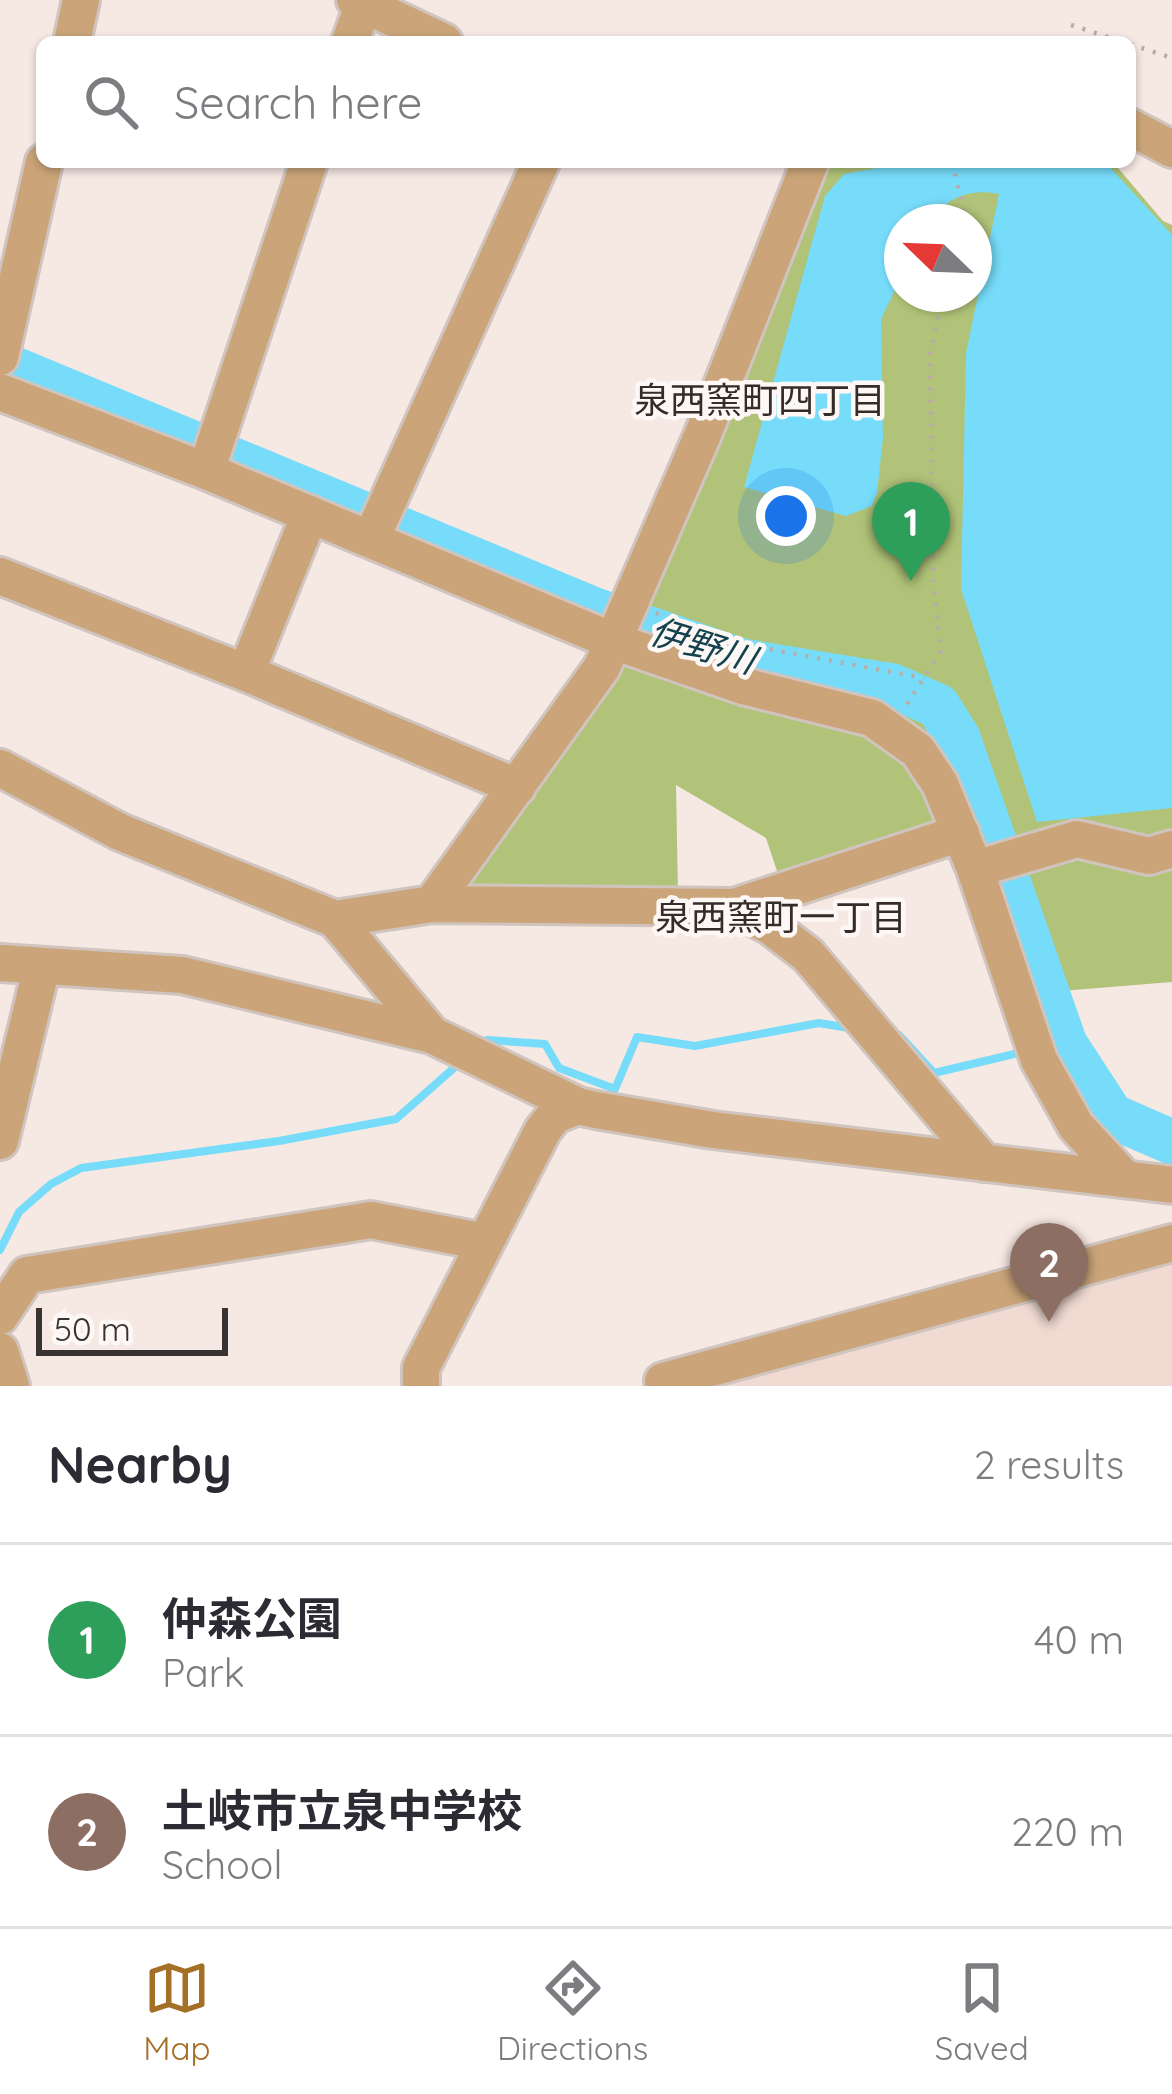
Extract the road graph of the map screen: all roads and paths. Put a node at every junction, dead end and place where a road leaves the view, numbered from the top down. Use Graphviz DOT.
graph roads {
  1 [pos="81,0"];
  2 [pos="361,2"];
  3 [pos="1071,25"];
  4 [pos="73,36"];
  5 [pos="352,36"];
  6 [pos="431,36"];
  7 [pos="1105,36"];
  8 [pos="1136,46"];
  9 [pos="1172,58"];
  10 [pos="1136,130"];
  11 [pos="1172,149"];
  12 [pos="43,168"];
  13 [pos="307,168"];
  14 [pos="538,168"];
  15 [pos="808,168"];
  16 [pos="953,168"];
  17 [pos="962,204"];
  18 [pos="940,312"];
  19 [pos="3,346"];
  20 [pos="0,392"];
  21 [pos="206,471"];
  22 [pos="310,514"];
  23 [pos="370,539"];
  24 [pos="0,577"];
  25 [pos="630,602"];
  26 [pos="614,640"];
  27 [pos="246,673"];
  28 [pos="0,768"];
  29 [pos="517,787"];
  30 [pos="961,833"];
  31 [pos="1172,849"];
  32 [pos="975,869"];
  33 [pos="432,904"];
  34 [pos="734,907"];
  35 [pos="334,920"];
  36 [pos="0,963"];
  37 [pos="42,965"];
  38 [pos="444,1040"];
  39 [pos="578,1106"];
  40 [pos="0,1141"];
  41 [pos="984,1163"];
  42 [pos="1124,1177"];
  43 [pos="1172,1185"];
  44 [pos="484,1242"];
  45 [pos="1172,1243"];
  46 [pos="0,1316"];
  47 [pos="0,1351"];
  48 [pos="11,1386"];
  49 [pos="421,1386"];
  50 [pos="664,1386"];
  1 -- 4 [label="street"];
  2 -- 5 [label="street"];
  2 -- 6 [label="street"];
  3 -- 7 [label="path"];
  8 -- 9 [label="path"];
  10 -- 11 [label="street"];
  12 -- 19 [label="street"];
  13 -- 21 [label="street"];
  14 -- 23 [label="street"];
  15 -- 25 [label="street"];
  16 -- 17 [label="path"];
  18 -- 25 [label="path"];
  20 -- 21 [label="street"];
  21 -- 22 [label="street"];
  22 -- 23 [label="street"];
  22 -- 27 [label="street"];
  23 -- 26 [label="street"];
  24 -- 27 [label="street"];
  25 -- 26 [label="street"];
  26 -- 29 [label="street"];
  26 -- 30 [label="street"];
  27 -- 29 [label="street"];
  28 -- 35 [label="street"];
  29 -- 33 [label="street"];
  30 -- 32 [label="street"];
  30 -- 34 [label="street"];
  31 -- 32 [label="street"];
  32 -- 42 [label="street"];
  33 -- 34 [label="street"];
  33 -- 35 [label="street"];
  34 -- 41 [label="street"];
  35 -- 38 [label="street"];
  36 -- 37 [label="street"];
  37 -- 38 [label="street"];
  37 -- 40 [label="street"];
  38 -- 39 [label="street"];
  39 -- 41 [label="street"];
  39 -- 44 [label="street"];
  41 -- 42 [label="street"];
  42 -- 43 [label="street"];
  44 -- 46 [label="street"];
  44 -- 49 [label="street"];
  45 -- 50 [label="street"];
  47 -- 48 [label="street"];
}
